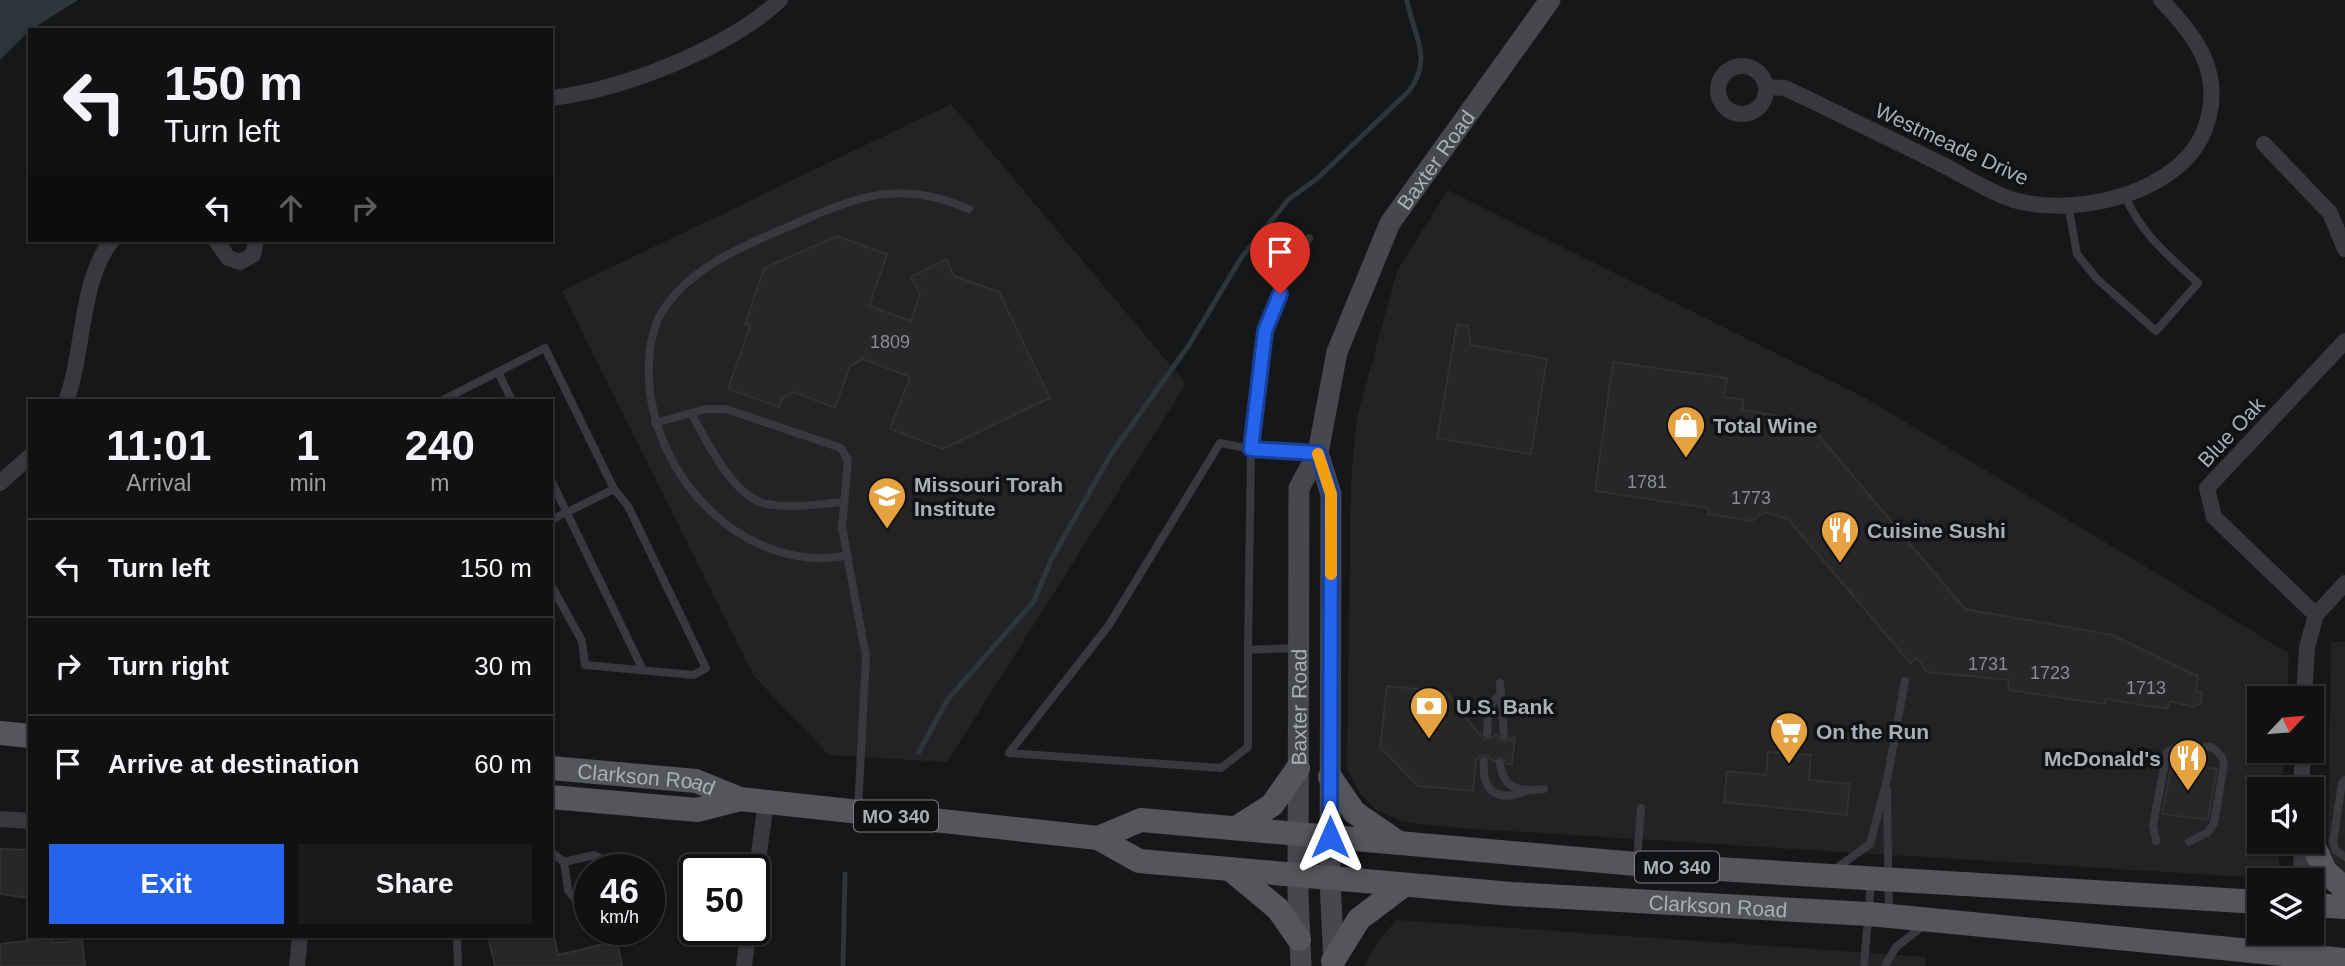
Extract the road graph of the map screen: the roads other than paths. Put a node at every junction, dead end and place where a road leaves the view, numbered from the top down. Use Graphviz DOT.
graph roads {
  1 [pos="780,0"];
  2 [pos="1550,0"];
  3 [pos="2161,0"];
  4 [pos="1767,87"];
  5 [pos="553,98"];
  6 [pos="2264,144"];
  7 [pos="2125,195"];
  8 [pos="2068,204"];
  9 [pos="969,209"];
  10 [pos="1309,238"];
  11 [pos="111,242"];
  12 [pos="217,242"];
  13 [pos="256,242"];
  14 [pos="2345,249"];
  15 [pos="2345,341"];
  16 [pos="498,372"];
  17 [pos="454,398"];
  18 [pos="67,399"];
  19 [pos="511,399"];
  20 [pos="691,413"];
  21 [pos="655,423"];
  22 [pos="1251,449"];
  23 [pos="1318,453"];
  24 [pos="28,458"];
  25 [pos="0,483"];
  26 [pos="553,484"];
  27 [pos="614,489"];
  28 [pos="843,502"];
  29 [pos="567,512"];
  30 [pos="553,519"];
  31 [pos="846,556"];
  32 [pos="2345,583"];
  33 [pos="553,588"];
  34 [pos="2316,615"];
  35 [pos="1298,648"];
  36 [pos="1248,650"];
  37 [pos="643,670"];
  38 [pos="1905,681"];
  39 [pos="1500,683"];
  40 [pos="2305,686"];
  41 [pos="1500,694"];
  42 [pos="0,733"];
  43 [pos="1487,734"];
  44 [pos="28,736"];
  45 [pos="1504,736"];
  46 [pos="1484,761"];
  47 [pos="1500,763"];
  48 [pos="1298,768"];
  49 [pos="553,769"];
  50 [pos="1330,777"];
  51 [pos="1887,780"];
  52 [pos="2345,780"];
  53 [pos="1544,789"];
  54 [pos="1524,792"];
  55 [pos="553,797"];
  56 [pos="740,799"];
  57 [pos="766,802"];
  58 [pos="1641,808"];
  59 [pos="858,812"];
  60 [pos="0,819"];
  61 [pos="28,821"];
  62 [pos="1236,828"];
  63 [pos="1299,834"];
  64 [pos="1330,837"];
  65 [pos="1098,838"];
  66 [pos="2155,841"];
  67 [pos="2189,842"];
  68 [pos="1400,843"];
  69 [pos="553,854"];
  70 [pos="759,854"];
  71 [pos="2317,854"];
  72 [pos="2345,857"];
  73 [pos="574,860"];
  74 [pos="564,862"];
  75 [pos="1636,864"];
  76 [pos="1230,869"];
  77 [pos="1299,875"];
  78 [pos="1826,876"];
  79 [pos="1330,879"];
  80 [pos="1881,880"];
  81 [pos="1404,885"];
  82 [pos="2345,888"];
  83 [pos="574,897"];
  84 [pos="2247,901"];
  85 [pos="2324,906"];
  86 [pos="2345,907"];
  87 [pos="1879,916"];
  88 [pos="1930,921"];
  89 [pos="300,938"];
  90 [pos="457,938"];
  91 [pos="1298,939"];
  92 [pos="747,945"];
  93 [pos="2299,951"];
  94 [pos="2345,960"];
  95 [pos="1334,964"];
  96 [pos="297,966"];
  97 [pos="458,966"];
  98 [pos="744,966"];
  99 [pos="1301,966"];
  100 [pos="1864,966"];
  101 [pos="1885,966"];
  1 -- 5 [label="street"];
  2 -- 23 [label="main road, Baxter Road"];
  3 -- 7 [label="street, Westmeade Drive"];
  4 -- 8 [label="street, Westmeade Drive"];
  6 -- 14 [label="street"];
  7 -- 8 [label="street, Westmeade Drive"];
  7 -- 8 [label="lane"];
  9 -- 21 [label="lane"];
  10 -- 22 [label="lane"];
  11 -- 18 [label="street"];
  12 -- 13 [label="street"];
  15 -- 34 [label="street, Blue Oak"];
  16 -- 17 [label="lane"];
  16 -- 19 [label="lane"];
  16 -- 27 [label="lane"];
  20 -- 21 [label="lane"];
  20 -- 28 [label="lane"];
  20 -- 28 [label="lane"];
  21 -- 31 [label="lane"];
  22 -- 23 [label="lane"];
  22 -- 36 [label="lane"];
  22 -- 36 [label="lane"];
  23 -- 35 [label="main road, Baxter Road"];
  23 -- 50 [label="main road, Baxter Road"];
  24 -- 25 [label="street"];
  26 -- 29 [label="lane"];
  27 -- 29 [label="lane"];
  27 -- 37 [label="lane"];
  28 -- 31 [label="lane"];
  29 -- 30 [label="lane"];
  29 -- 37 [label="lane"];
  31 -- 59 [label="lane"];
  32 -- 34 [label="street"];
  33 -- 37 [label="lane"];
  34 -- 40 [label="street"];
  35 -- 36 [label="lane"];
  35 -- 48 [label="main road, Baxter Road"];
  38 -- 51 [label="lane"];
  39 -- 41 [label="lane"];
  41 -- 43 [label="lane"];
  41 -- 45 [label="lane"];
  42 -- 44 [label="main road"];
  46 -- 54 [label="lane"];
  47 -- 54 [label="lane"];
  48 -- 62 [label="main road"];
  48 -- 63 [label="main road, Baxter Road"];
  49 -- 56 [label="main road, Clarkson Road / MO 340"];
  50 -- 64 [label="main road, Baxter Road"];
  50 -- 68 [label="main road"];
  51 -- 78 [label="lane"];
  51 -- 80 [label="lane"];
  52 -- 72 [label="lane"];
  53 -- 54 [label="lane"];
  55 -- 56 [label="main road, Clarkson Road / MO 340"];
  56 -- 57 [label="main road, Clarkson Road / MO 340"];
  57 -- 59 [label="main road, Clarkson Road / MO 340"];
  57 -- 70 [label="street"];
  58 -- 75 [label="lane"];
  59 -- 65 [label="main road, Clarkson Road / MO 340"];
  60 -- 61 [label="street"];
  62 -- 63 [label="main road, Clarkson Road / MO 340"];
  62 -- 65 [label="main road, Clarkson Road / MO 340"];
  63 -- 64 [label="main road, Clarkson Road / MO 340"];
  63 -- 77 [label="main road, Baxter Road"];
  64 -- 68 [label="main road, Clarkson Road / MO 340"];
  64 -- 79 [label="main road, Baxter Road"];
  65 -- 76 [label="main road, Clarkson Road / MO 340"];
  66 -- 67 [label="lane"];
  68 -- 75 [label="main road, Clarkson Road / MO 340"];
  69 -- 74 [label="lane"];
  71 -- 82 [label="main road"];
  73 -- 74 [label="lane"];
  74 -- 83 [label="lane"];
  75 -- 78 [label="main road, Clarkson Road / MO 340"];
  76 -- 77 [label="main road, Clarkson Road / MO 340"];
  76 -- 91 [label="main road"];
  77 -- 79 [label="main road, Clarkson Road / MO 340"];
  77 -- 91 [label="main road, Baxter Road"];
  78 -- 80 [label="main road, Clarkson Road / MO 340"];
  79 -- 81 [label="main road, Clarkson Road / MO 340"];
  79 -- 95 [label="main road, Baxter Road"];
  80 -- 84 [label="main road, Clarkson Road / MO 340"];
  80 -- 87 [label="lane"];
  80 -- 87 [label="lane"];
  81 -- 87 [label="main road, Clarkson Road / MO 340"];
  81 -- 95 [label="main road"];
  85 -- 86 [label="main road"];
  87 -- 88 [label="main road, Clarkson Road / MO 340"];
  87 -- 100 [label="lane"];
  88 -- 93 [label="main road, Clarkson Road / MO 340"];
  88 -- 101 [label="lane"];
  89 -- 96 [label="street"];
  90 -- 97 [label="lane"];
  91 -- 99 [label="main road, Baxter Road"];
  92 -- 98 [label="street"];
  93 -- 94 [label="main road, Clarkson Road / MO 340"];
}
